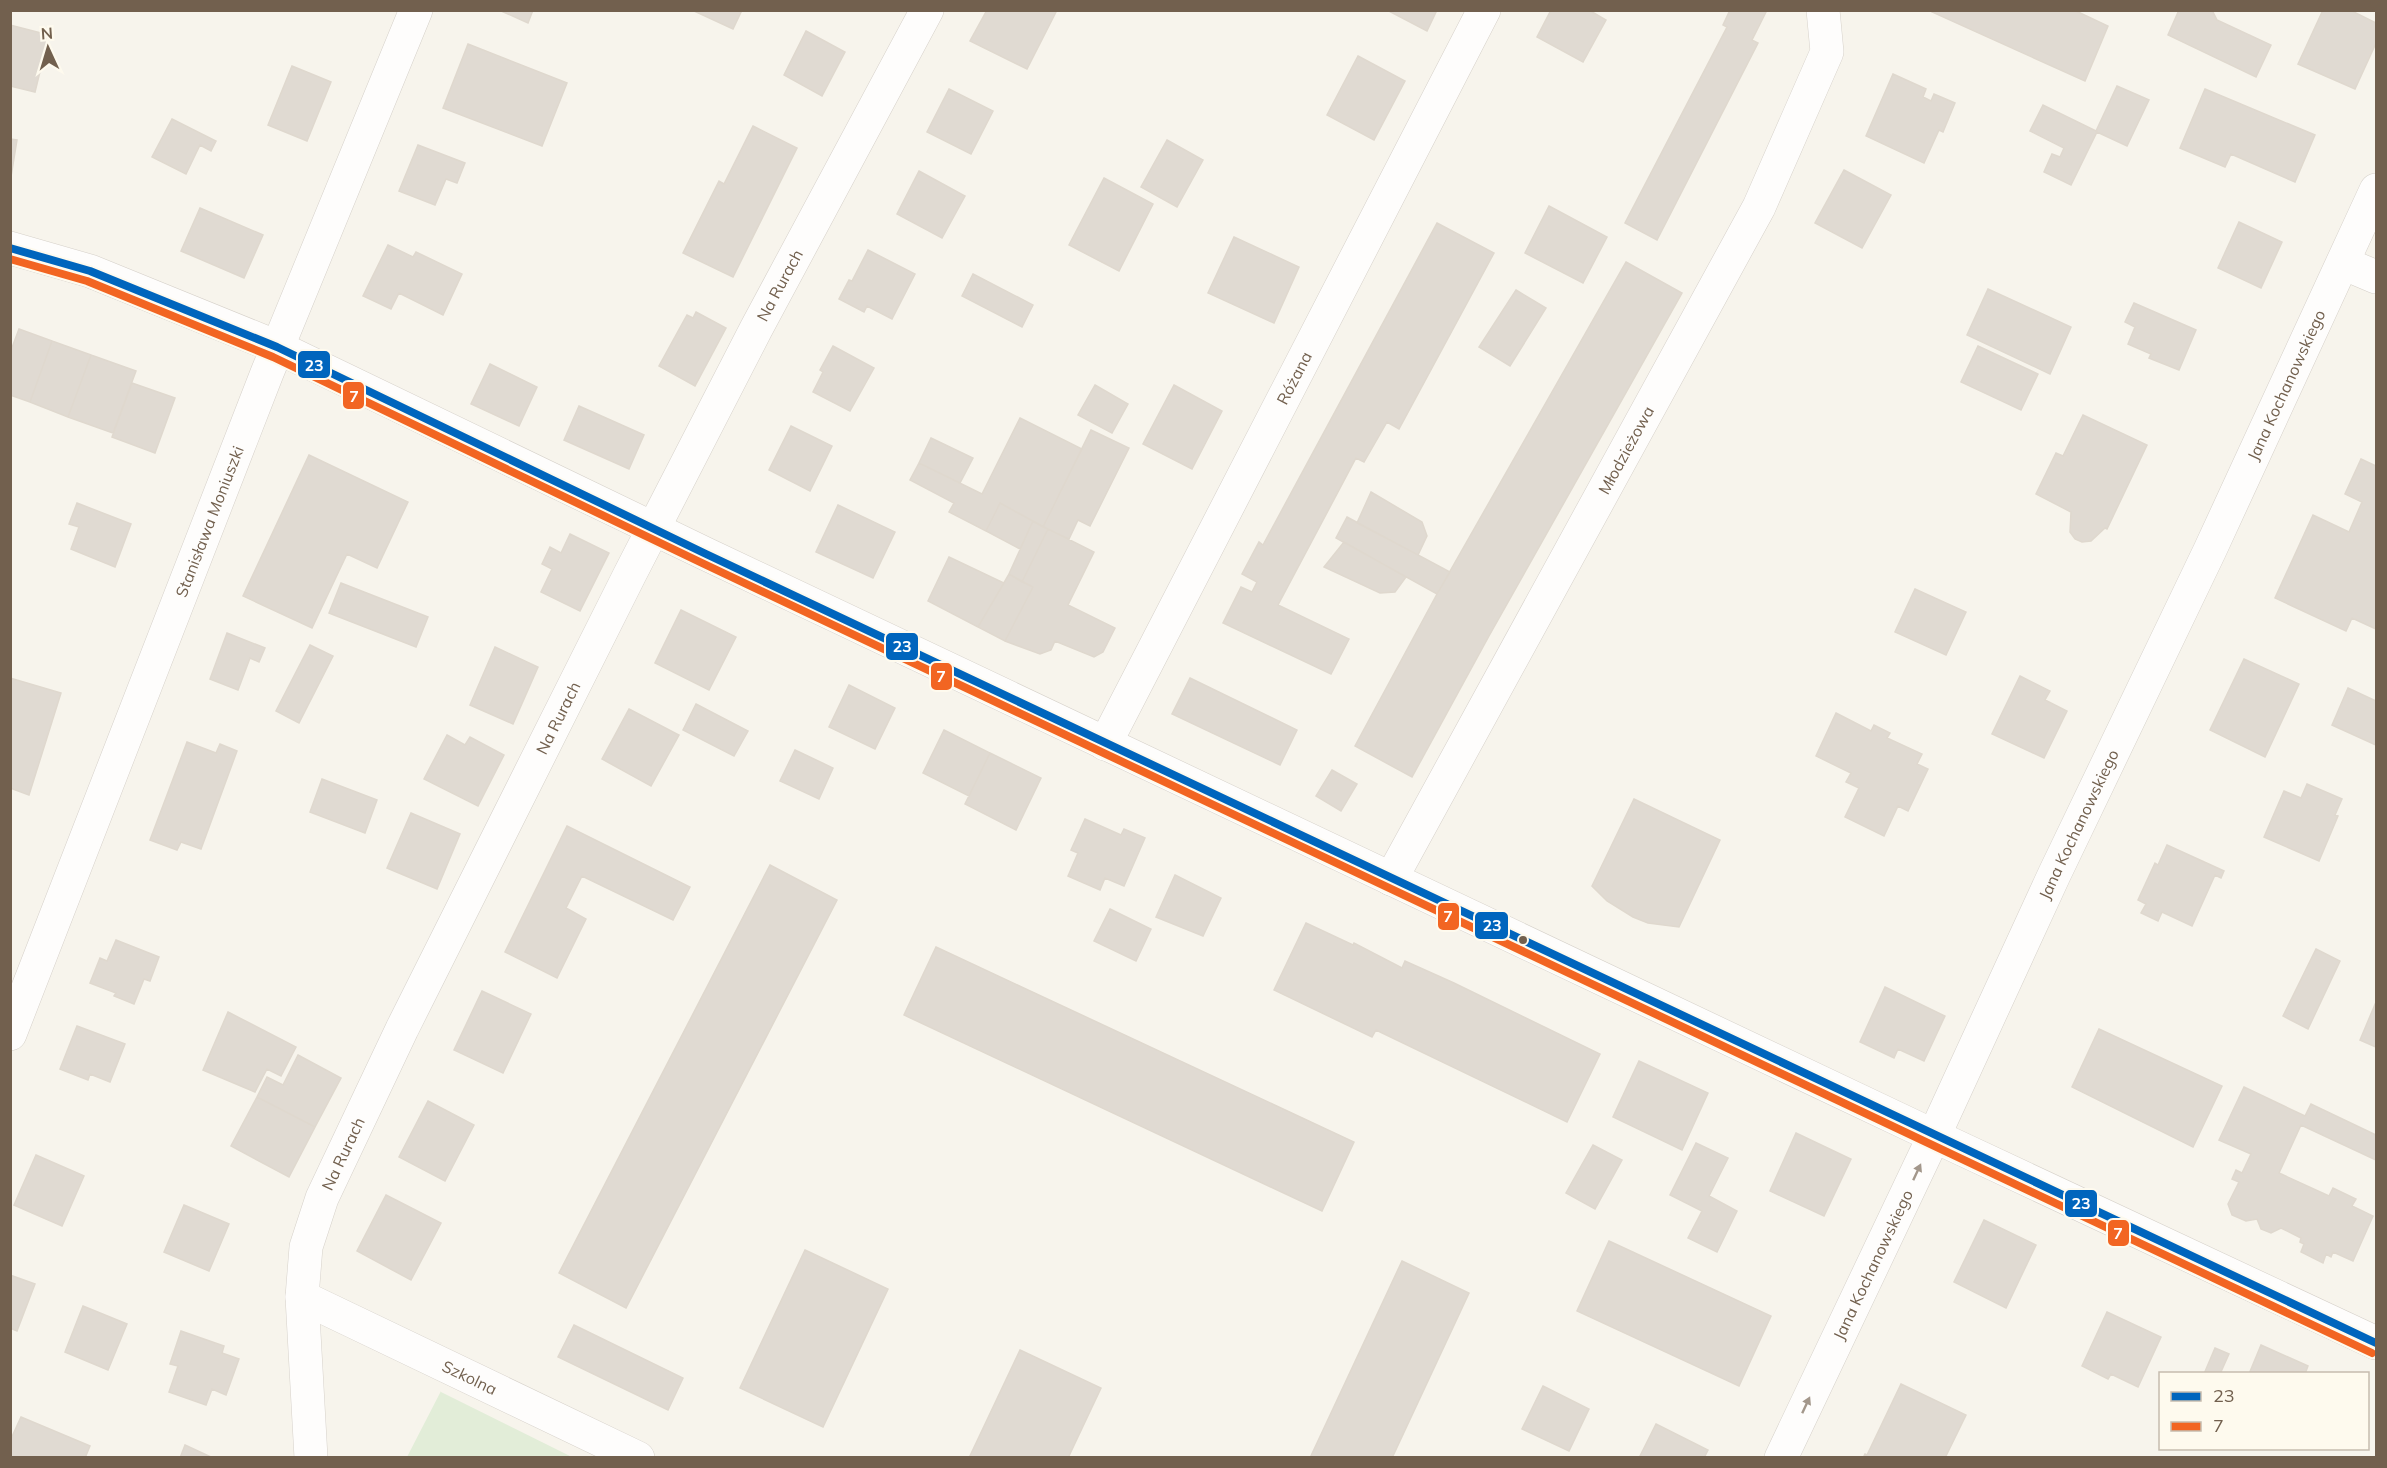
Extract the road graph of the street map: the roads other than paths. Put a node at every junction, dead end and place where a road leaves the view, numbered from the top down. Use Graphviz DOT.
graph roads {
  1 [pos="416,10"];
  2 [pos="927,10"];
  3 [pos="1484,10"];
  4 [pos="1823,10"];
  5 [pos="2376,190"];
  6 [pos="10,248"];
  7 [pos="2343,263"];
  8 [pos="2376,276"];
  9 [pos="277,347"];
  10 [pos="654,530"];
  11 [pos="1105,744"];
  12 [pos="1391,879"];
  13 [pos="10,1034"];
  14 [pos="1934,1136"];
  15 [pos="302,1296"];
  16 [pos="2373,1332"];
  17 [pos="311,1458"];
  18 [pos="638,1458"];
  19 [pos="1781,1458"];
  1 -- 9 [label="street, Stanisława Moniuszki"];
  2 -- 10 [label="street, Na Rurach"];
  3 -- 11 [label="street, Różana"];
  4 -- 12 [label="street, Młodzieżowa"];
  5 -- 7 [label="street, Jana Kochanowskiego"];
  6 -- 9 [label="street"];
  7 -- 8 [label="street"];
  7 -- 14 [label="street, Jana Kochanowskiego"];
  9 -- 10 [label="street"];
  9 -- 13 [label="street, Stanisława Moniuszki"];
  10 -- 11 [label="street"];
  10 -- 15 [label="street, Na Rurach"];
  11 -- 12 [label="street"];
  12 -- 14 [label="street"];
  14 -- 16 [label="street"];
  19 -- 14 [label="street, Jana Kochanowskiego, one-way"];
  15 -- 17 [label="street, Na Rurach"];
  15 -- 18 [label="street, Szkolna"];
}
